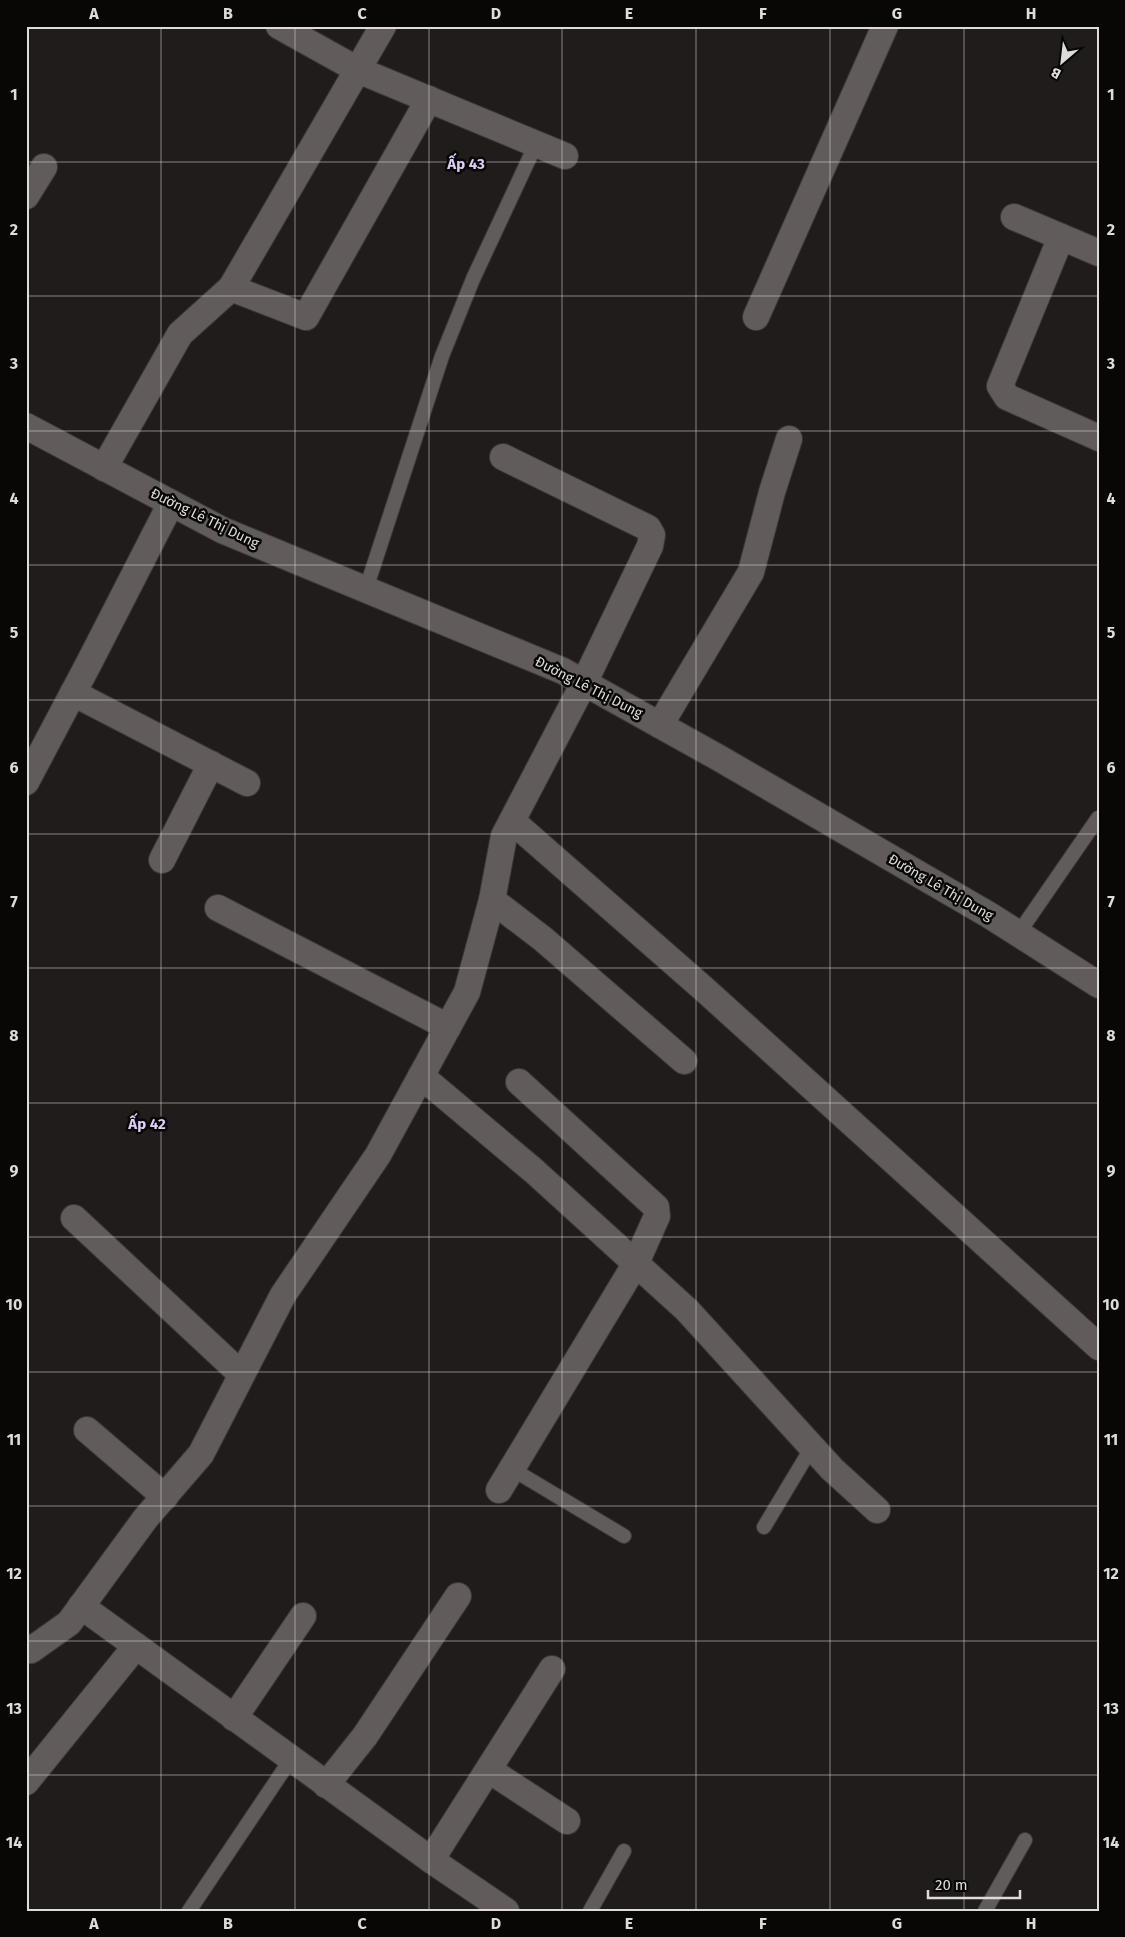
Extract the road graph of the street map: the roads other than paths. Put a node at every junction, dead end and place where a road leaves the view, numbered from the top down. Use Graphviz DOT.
graph roads {
  1 [pos="279,26"];
  2 [pos="382,26"];
  3 [pos="885,26"];
  4 [pos="358,70"];
  5 [pos="430,100"];
  6 [pos="536,144"];
  7 [pos="565,156"];
  8 [pos="44,167"];
  9 [pos="26,196"];
  10 [pos="1014,217"];
  11 [pos="1061,237"];
  12 [pos="1099,253"];
  13 [pos="231,288"];
  14 [pos="756,317"];
  15 [pos="26,426"];
  16 [pos="1099,438"];
  17 [pos="789,439"];
  18 [pos="503,458"];
  19 [pos="104,468"];
  20 [pos="171,503"];
  21 [pos="366,589"];
  22 [pos="584,683"];
  23 [pos="73,693"];
  24 [pos="660,725"];
  25 [pos="211,764"];
  26 [pos="30,766"];
  27 [pos="247,783"];
  28 [pos="1098,818"];
  29 [pos="512,821"];
  30 [pos="162,860"];
  31 [pos="492,900"];
  32 [pos="218,908"];
  33 [pos="1018,934"];
  34 [pos="1099,985"];
  35 [pos="448,1028"];
  36 [pos="684,1061"];
  37 [pos="421,1076"];
  38 [pos="518,1082"];
  39 [pos="74,1218"];
  40 [pos="636,1263"];
  41 [pos="1099,1347"];
  42 [pos="241,1374"];
  43 [pos="87,1430"];
  44 [pos="812,1447"];
  45 [pos="506,1480"];
  46 [pos="165,1497"];
  47 [pos="877,1510"];
  48 [pos="764,1527"];
  49 [pos="624,1536"];
  50 [pos="458,1596"];
  51 [pos="81,1606"];
  52 [pos="303,1616"];
  53 [pos="136,1646"];
  54 [pos="26,1647"];
  55 [pos="552,1670"];
  56 [pos="234,1718"];
  57 [pos="291,1759"];
  58 [pos="489,1770"];
  59 [pos="26,1782"];
  60 [pos="326,1785"];
  61 [pos="567,1821"];
  62 [pos="1025,1840"];
  63 [pos="624,1851"];
  64 [pos="431,1860"];
  65 [pos="189,1911"];
  66 [pos="506,1911"];
  67 [pos="590,1911"];
  68 [pos="985,1911"];
  1 -- 4 [label="street"];
  2 -- 4 [label="street"];
  3 -- 14 [label="street"];
  4 -- 5 [label="street"];
  4 -- 13 [label="street"];
  5 -- 6 [label="street"];
  5 -- 13 [label="street"];
  6 -- 7 [label="street"];
  6 -- 21 [label="lane"];
  8 -- 9 [label="street"];
  10 -- 11 [label="street"];
  11 -- 12 [label="street"];
  11 -- 16 [label="street"];
  13 -- 19 [label="street"];
  15 -- 19 [label="street, Đường Lê Thị Dung"];
  17 -- 24 [label="street"];
  18 -- 22 [label="street"];
  19 -- 20 [label="street, Đường Lê Thị Dung"];
  20 -- 21 [label="street, Đường Lê Thị Dung"];
  20 -- 23 [label="street"];
  21 -- 22 [label="street, Đường Lê Thị Dung"];
  22 -- 24 [label="street, Đường Lê Thị Dung"];
  22 -- 29 [label="street"];
  23 -- 25 [label="street"];
  23 -- 26 [label="street"];
  24 -- 33 [label="street, Đường Lê Thị Dung"];
  25 -- 27 [label="street"];
  25 -- 30 [label="street"];
  28 -- 33 [label="lane"];
  29 -- 31 [label="street"];
  29 -- 41 [label="street"];
  31 -- 35 [label="street"];
  31 -- 36 [label="street"];
  32 -- 35 [label="street"];
  33 -- 34 [label="street, Đường Lê Thị Dung"];
  35 -- 37 [label="street"];
  37 -- 40 [label="street"];
  37 -- 42 [label="street"];
  38 -- 40 [label="street"];
  39 -- 42 [label="street"];
  40 -- 44 [label="street"];
  40 -- 45 [label="street"];
  42 -- 46 [label="street"];
  43 -- 46 [label="street"];
  44 -- 47 [label="street"];
  44 -- 48 [label="lane"];
  45 -- 49 [label="lane"];
  46 -- 51 [label="street"];
  50 -- 60 [label="street"];
  51 -- 53 [label="street"];
  51 -- 54 [label="street"];
  52 -- 56 [label="street"];
  53 -- 56 [label="street"];
  53 -- 59 [label="street"];
  55 -- 58 [label="street"];
  56 -- 57 [label="street"];
  57 -- 60 [label="street"];
  57 -- 65 [label="lane"];
  58 -- 61 [label="street"];
  58 -- 64 [label="street"];
  60 -- 64 [label="street"];
  62 -- 68 [label="lane"];
  63 -- 67 [label="lane"];
  64 -- 66 [label="street"];
}
